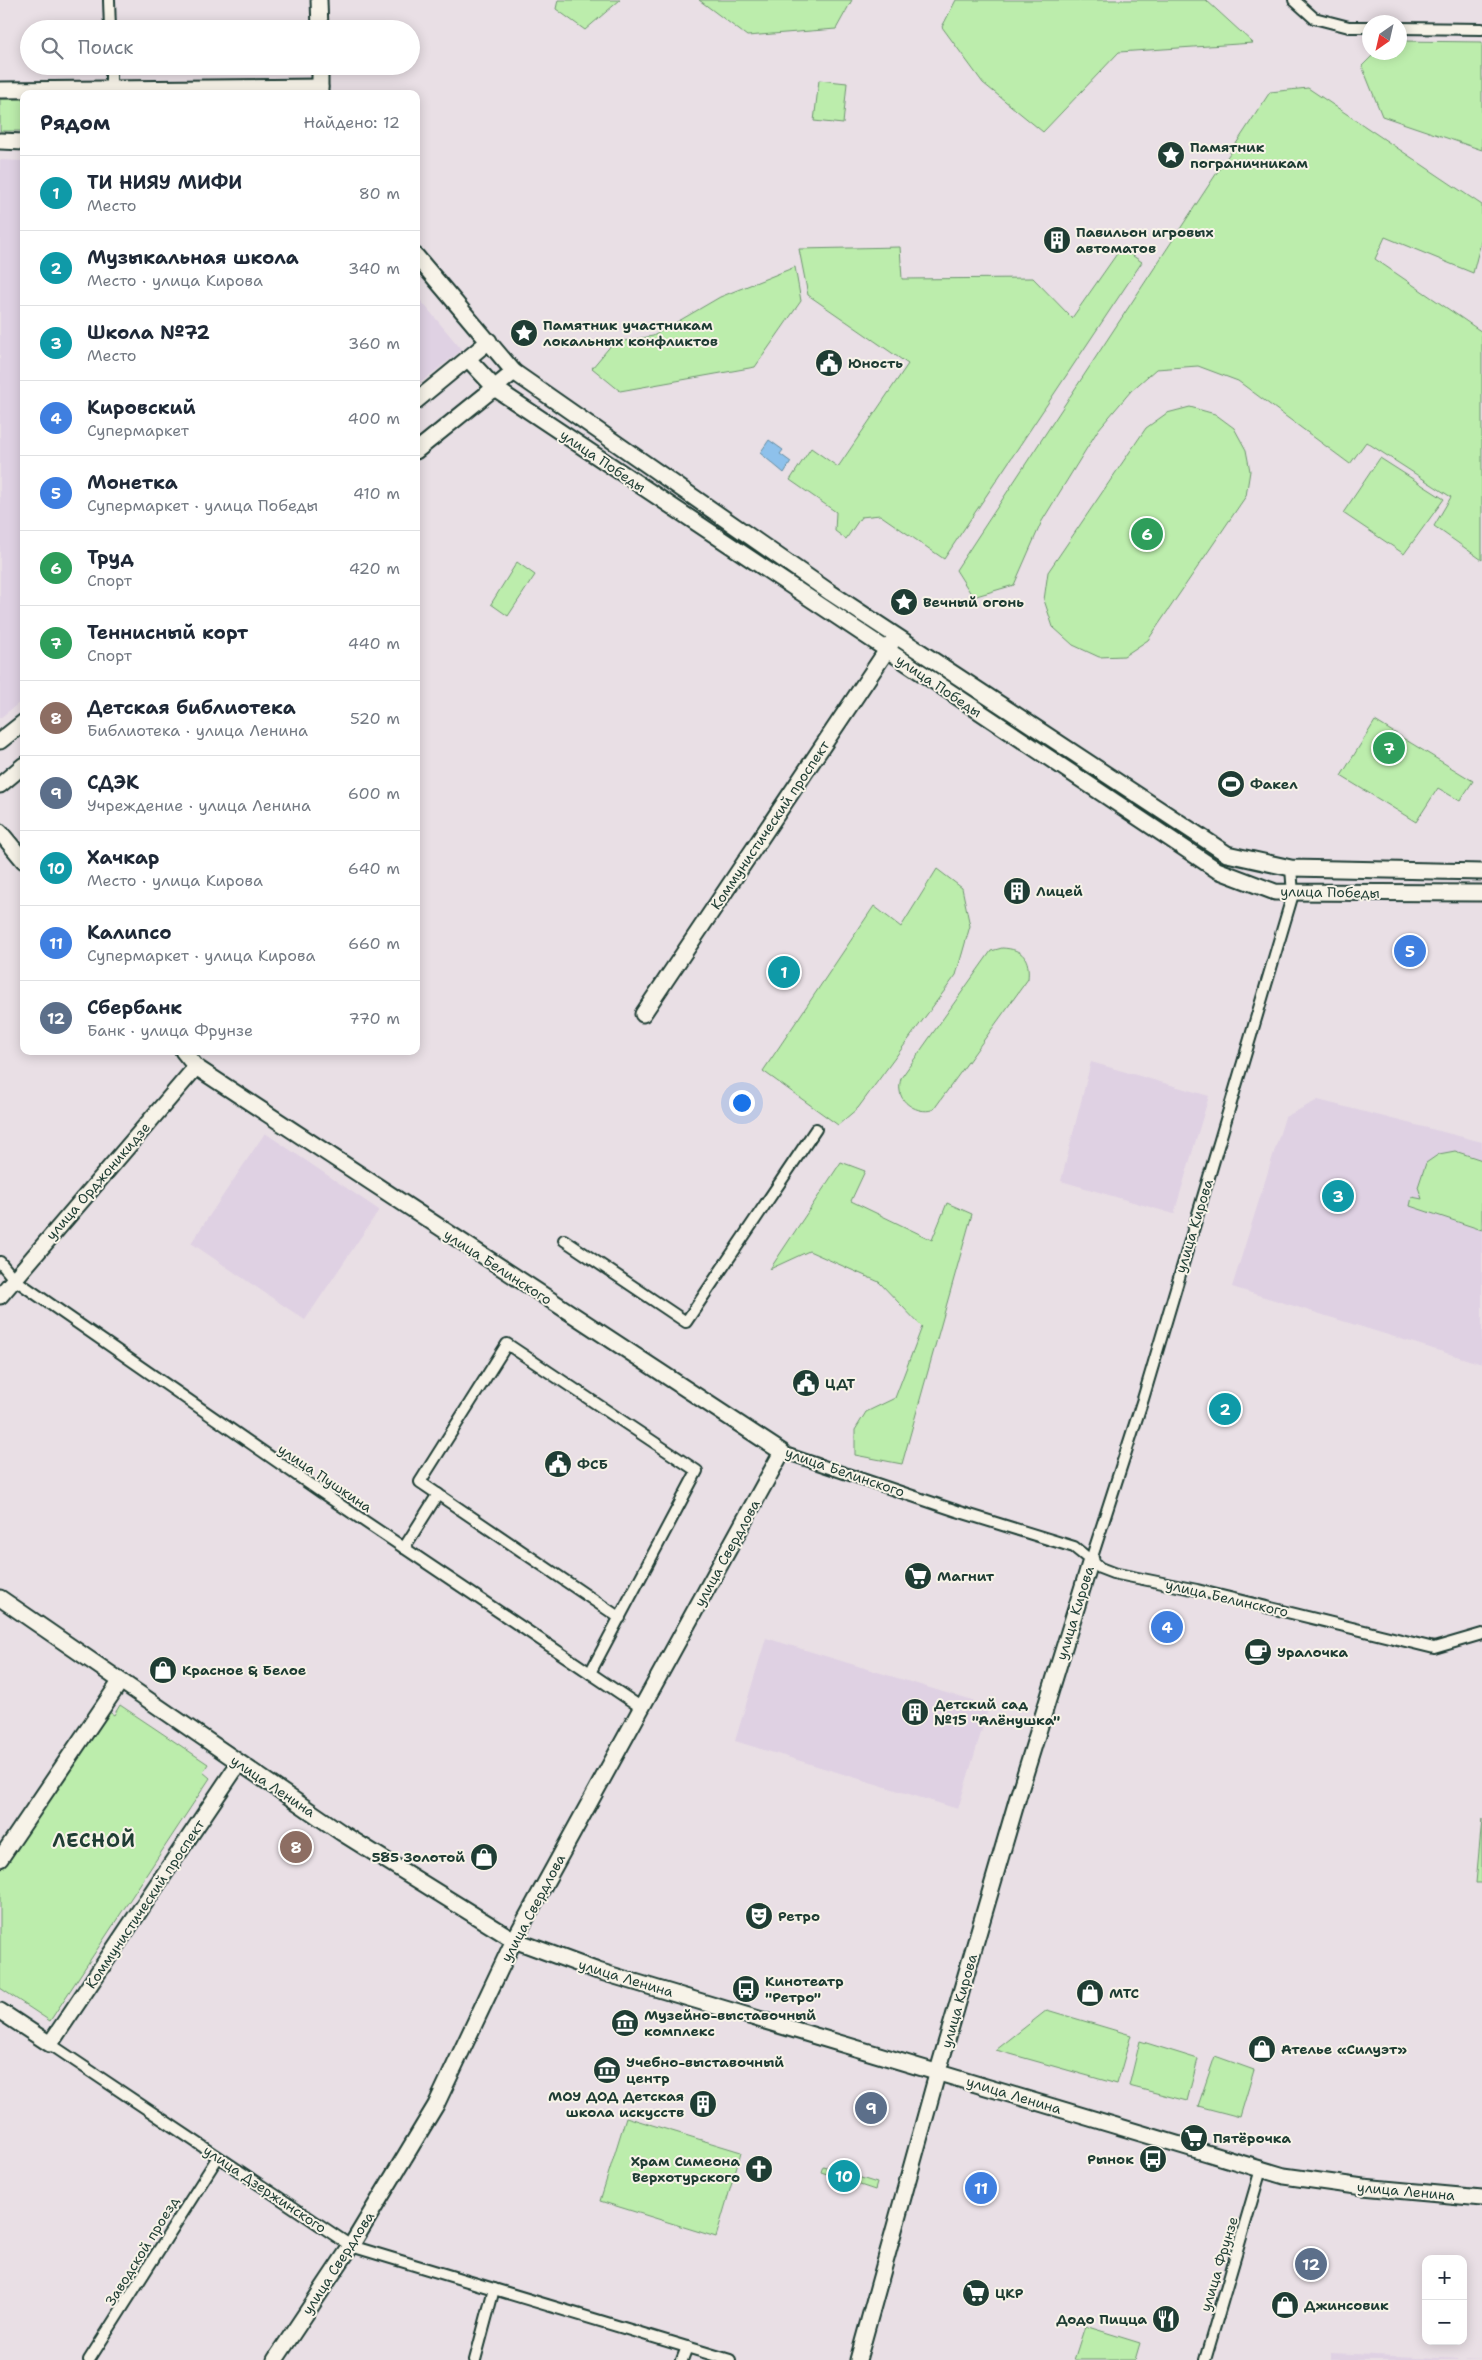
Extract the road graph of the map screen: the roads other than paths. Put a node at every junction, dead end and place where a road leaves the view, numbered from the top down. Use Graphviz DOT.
graph roads {
  1 [pos="109,0"];
  2 [pos="320,0"];
  3 [pos="1294,0"];
  4 [pos="110,20"];
  5 [pos="320,20"];
  6 [pos="1362,27"];
  7 [pos="1407,28"];
  8 [pos="1482,29"];
  9 [pos="111,75"];
  10 [pos="320,75"];
  11 [pos="0,90"];
  12 [pos="20,90"];
  13 [pos="111,90"];
  14 [pos="320,90"];
  15 [pos="0,141"];
  16 [pos="20,142"];
  17 [pos="420,261"];
  18 [pos="489,341"];
  19 [pos="468,359"];
  20 [pos="514,372"];
  21 [pos="496,389"];
  22 [pos="420,398"];
  23 [pos="420,448"];
  24 [pos="896,635"];
  25 [pos="886,650"];
  26 [pos="20,725"];
  27 [pos="0,741"];
  28 [pos="20,768"];
  29 [pos="0,784"];
  30 [pos="0,832"];
  31 [pos="20,856"];
  32 [pos="1291,868"];
  33 [pos="1482,872"];
  34 [pos="1482,893"];
  35 [pos="1293,894"];
  36 [pos="643,1014"];
  37 [pos="186,1055"];
  38 [pos="196,1067"];
  39 [pos="816,1129"];
  40 [pos="564,1240"];
  41 [pos="0,1262"];
  42 [pos="14,1279"];
  43 [pos="0,1296"];
  44 [pos="782,1452"];
  45 [pos="438,1494"];
  46 [pos="404,1548"];
  47 [pos="1091,1560"];
  48 [pos="4,1606"];
  49 [pos="620,1618"];
  50 [pos="1482,1634"];
  51 [pos="590,1673"];
  52 [pos="118,1685"];
  53 [pos="642,1708"];
  54 [pos="237,1765"];
  55 [pos="0,1860"];
  56 [pos="513,1942"];
  57 [pos="0,2011"];
  58 [pos="50,2044"];
  59 [pos="937,2075"];
  60 [pos="218,2157"];
  61 [pos="1260,2173"];
  62 [pos="1482,2198"];
  63 [pos="1482,2204"];
  64 [pos="351,2246"];
  65 [pos="494,2289"];
  66 [pos="686,2347"];
  67 [pos="89,2360"];
  68 [pos="275,2360"];
  69 [pos="475,2360"];
  70 [pos="682,2360"];
  71 [pos="730,2360"];
  72 [pos="858,2360"];
  73 [pos="1205,2360"];
  1 -- 4 [label="street"];
  2 -- 5 [label="street"];
  3 -- 6 [label="street"];
  7 -- 8 [label="street"];
  9 -- 13 [label="street"];
  10 -- 14 [label="street"];
  11 -- 12 [label="street"];
  15 -- 16 [label="street"];
  17 -- 18 [label="street, улица Победы"];
  18 -- 19 [label="street"];
  18 -- 20 [label="street, улица Победы"];
  19 -- 21 [label="street, улица Победы"];
  19 -- 22 [label="street"];
  20 -- 21 [label="street"];
  20 -- 24 [label="street, улица Победы"];
  21 -- 23 [label="street"];
  21 -- 25 [label="street, улица Победы"];
  24 -- 25 [label="street, Коммунистический проспект"];
  24 -- 32 [label="street, улица Победы"];
  25 -- 35 [label="street, улица Победы"];
  25 -- 36 [label="street, Коммунистический проспект"];
  26 -- 27 [label="street"];
  28 -- 29 [label="street"];
  30 -- 31 [label="street"];
  32 -- 33 [label="street, улица Победы"];
  32 -- 35 [label="street, улица Кирова"];
  34 -- 35 [label="street, улица Победы"];
  35 -- 47 [label="street, улица Кирова"];
  37 -- 38 [label="street, улица Белинского"];
  38 -- 42 [label="street, улица Орджоникидзе"];
  38 -- 44 [label="street, улица Белинского"];
  39 -- 40 [label="street"];
  41 -- 42 [label="street, улица Пушкина"];
  42 -- 43 [label="street, улица Орджоникидзе"];
  42 -- 46 [label="street, улица Пушкина"];
  44 -- 47 [label="street, улица Белинского"];
  44 -- 53 [label="street, улица Свердлова"];
  45 -- 46 [label="street"];
  45 -- 49 [label="street"];
  45 -- 49 [label="street"];
  46 -- 51 [label="street, улица Пушкина"];
  47 -- 50 [label="street, улица Белинского"];
  47 -- 59 [label="street, улица Кирова"];
  48 -- 52 [label="street, улица Ленина"];
  49 -- 51 [label="street"];
  51 -- 53 [label="street, улица Пушкина"];
  52 -- 54 [label="street, улица Ленина"];
  52 -- 55 [label="street"];
  53 -- 56 [label="street, улица Свердлова"];
  54 -- 56 [label="street, улица Ленина"];
  54 -- 58 [label="street, Коммунистический проспект"];
  56 -- 59 [label="street, улица Ленина"];
  56 -- 64 [label="street, улица Свердлова"];
  57 -- 58 [label="street, улица Дзержинского"];
  58 -- 60 [label="street, улица Дзержинского"];
  59 -- 61 [label="street, улица Ленина"];
  59 -- 72 [label="street, улица Кирова"];
  60 -- 64 [label="street, улица Дзержинского"];
  60 -- 67 [label="street, Заводской проезд"];
  61 -- 62 [label="street, улица Ленина"];
  61 -- 63 [label="street"];
  61 -- 73 [label="street, улица Фрунзе"];
  64 -- 65 [label="street, улица Дзержинского"];
  64 -- 68 [label="street, улица Свердлова"];
  65 -- 66 [label="street, улица Дзержинского"];
  65 -- 69 [label="street"];
  66 -- 70 [label="street"];
  66 -- 71 [label="street, улица Дзержинского"];
}
